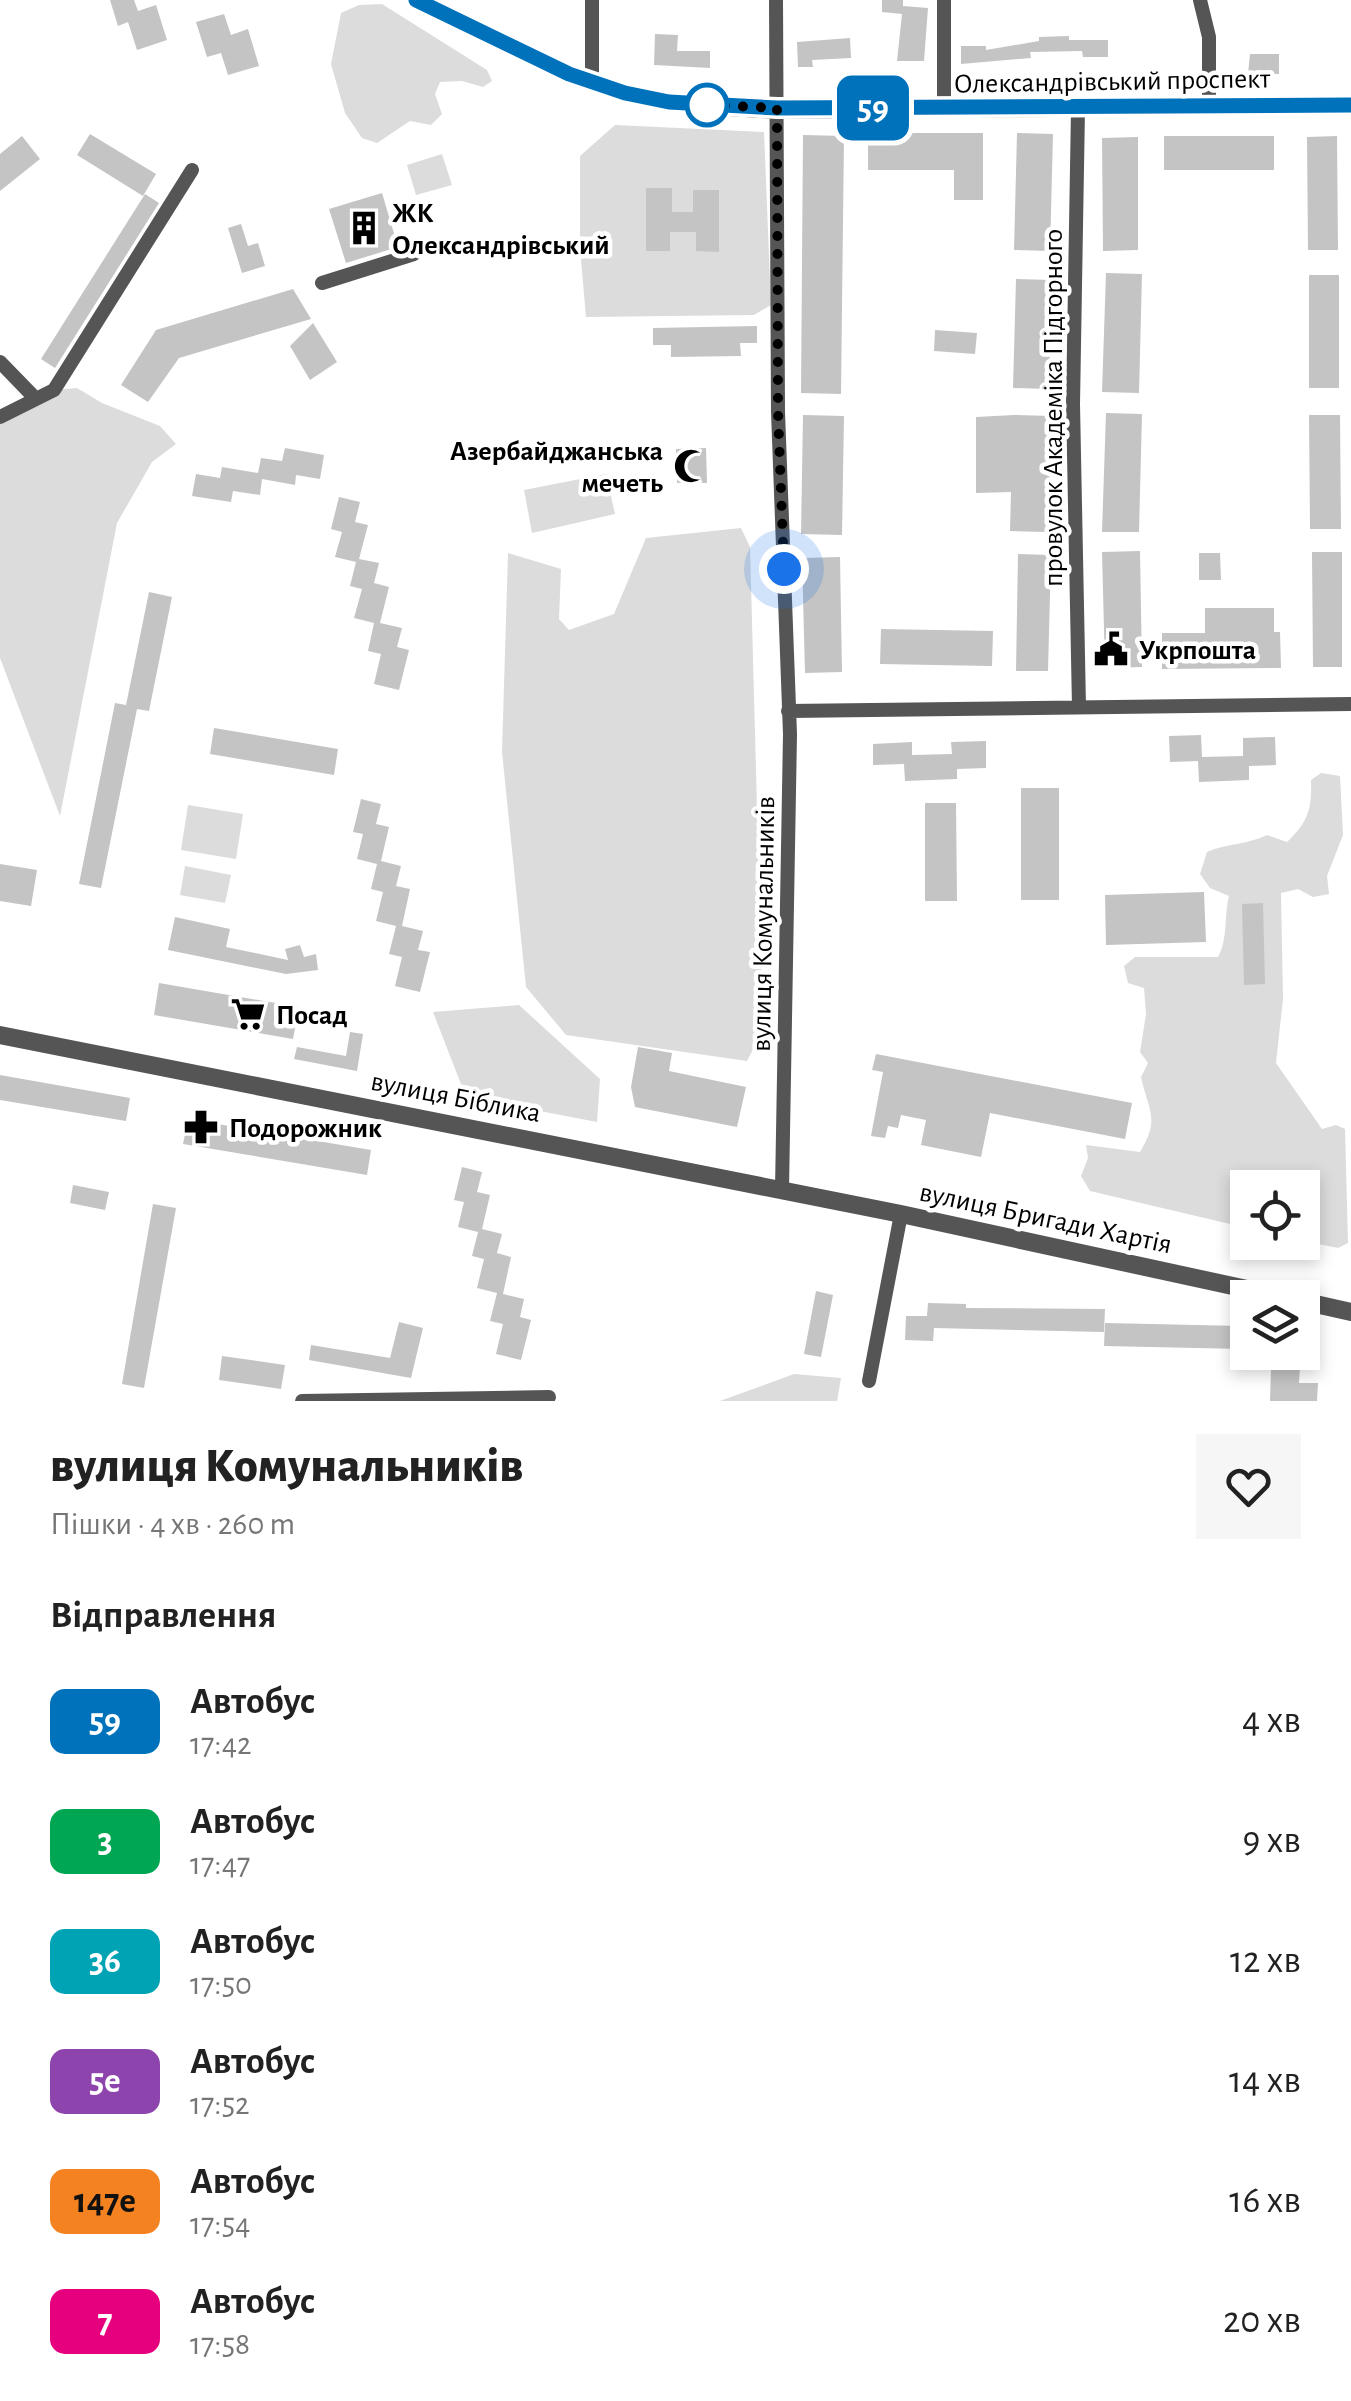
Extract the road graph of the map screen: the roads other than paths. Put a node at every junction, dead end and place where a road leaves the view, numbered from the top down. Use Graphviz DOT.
graph roads {
  1 [pos="416,0"];
  2 [pos="592,0"];
  3 [pos="776,0"];
  4 [pos="944,0"];
  5 [pos="1200,0"];
  6 [pos="592,82"];
  7 [pos="1351,104"];
  8 [pos="1209,106"];
  9 [pos="777,108"];
  10 [pos="944,108"];
  11 [pos="1078,109"];
  12 [pos="192,170"];
  13 [pos="414,254"];
  14 [pos="322,284"];
  15 [pos="0,362"];
  16 [pos="34,397"];
  17 [pos="0,416"];
  18 [pos="1351,704"];
  19 [pos="1079,707"];
  20 [pos="788,710"];
  21 [pos="0,1035"];
  22 [pos="782,1190"];
  23 [pos="900,1214"];
  24 [pos="1230,1285"];
  25 [pos="1320,1305"];
  26 [pos="1351,1312"];
  27 [pos="868,1381"];
  28 [pos="548,1397"];
  29 [pos="302,1401"];
  1 -- 6 [label="main road, Олександрівський проспект"];
  2 -- 6 [label="street"];
  3 -- 9 [label="street, вулиця Комунальників"];
  4 -- 10 [label="street"];
  5 -- 8 [label="street"];
  6 -- 9 [label="main road, Олександрівський проспект"];
  7 -- 8 [label="main road, Олександрівський проспект"];
  8 -- 11 [label="main road, Олександрівський проспект"];
  9 -- 10 [label="main road, Олександрівський проспект"];
  9 -- 20 [label="street, вулиця Комунальників"];
  10 -- 11 [label="main road, Олександрівський проспект"];
  11 -- 19 [label="street, провулок Академіка Підгорного"];
  12 -- 16 [label="street"];
  13 -- 14 [label="street"];
  15 -- 16 [label="street"];
  16 -- 17 [label="street"];
  18 -- 19 [label="street"];
  19 -- 20 [label="street"];
  20 -- 22 [label="street, вулиця Комунальників"];
  21 -- 22 [label="street, вулиця Біблика"];
  22 -- 23 [label="street, вулиця Біблика"];
  23 -- 24 [label="street, вулиця Бригади Хартія"];
  23 -- 27 [label="street, вулиця Бригади Хартія"];
  25 -- 26 [label="street"];
  28 -- 29 [label="street"];
}
